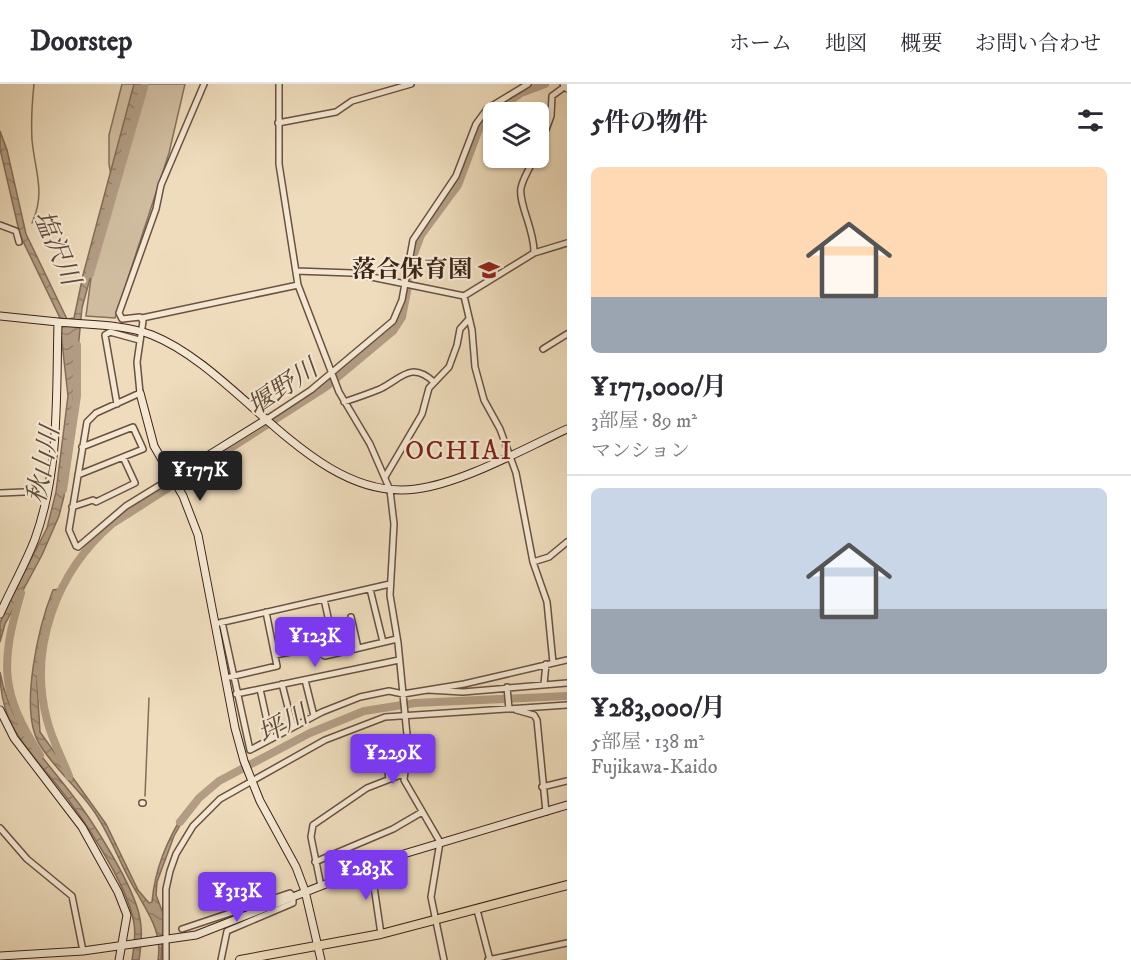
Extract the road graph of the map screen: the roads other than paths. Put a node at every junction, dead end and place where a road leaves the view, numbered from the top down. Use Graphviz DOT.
graph roads {
  1 [pos="204,84"];
  2 [pos="279,84"];
  3 [pos="411,84"];
  4 [pos="528,84"];
  5 [pos="566,86"];
  6 [pos="549,121"];
  7 [pos="278,123"];
  8 [pos="530,168"];
  9 [pos="0,225"];
  10 [pos="20,242"];
  11 [pos="567,243"];
  12 [pos="534,253"];
  13 [pos="296,271"];
  14 [pos="298,285"];
  15 [pos="405,285"];
  16 [pos="464,296"];
  17 [pos="0,316"];
  18 [pos="142,318"];
  19 [pos="469,319"];
  20 [pos="58,322"];
  21 [pos="141,332"];
  22 [pos="567,334"];
  23 [pos="139,340"];
  24 [pos="543,349"];
  25 [pos="332,375"];
  26 [pos="434,382"];
  27 [pos="140,393"];
  28 [pos="344,402"];
  29 [pos="117,404"];
  30 [pos="267,419"];
  31 [pos="567,429"];
  32 [pos="82,447"];
  33 [pos="209,455"];
  34 [pos="509,455"];
  35 [pos="123,457"];
  36 [pos="78,475"];
  37 [pos="385,477"];
  38 [pos="172,478"];
  39 [pos="390,490"];
  40 [pos="48,491"];
  41 [pos="0,493"];
  42 [pos="72,507"];
  43 [pos="567,542"];
  44 [pos="533,562"];
  45 [pos="390,584"];
  46 [pos="370,589"];
  47 [pos="324,599"];
  48 [pos="266,612"];
  49 [pos="0,614"];
  50 [pos="351,617"];
  51 [pos="219,623"];
  52 [pos="397,639"];
  53 [pos="383,642"];
  54 [pos="358,648"];
  55 [pos="336,653"];
  56 [pos="275,655"];
  57 [pos="399,660"];
  58 [pos="567,660"];
  59 [pos="553,663"];
  60 [pos="546,664"];
  61 [pos="230,677"];
  62 [pos="305,680"];
  63 [pos="567,683"];
  64 [pos="282,684"];
  65 [pos="544,684"];
  66 [pos="260,689"];
  67 [pos="507,689"];
  68 [pos="426,690"];
  69 [pos="236,694"];
  70 [pos="403,694"];
  71 [pos="567,705"];
  72 [pos="508,707"];
  73 [pos="0,710"];
  74 [pos="405,713"];
  75 [pos="314,716"];
  76 [pos="292,727"];
  77 [pos="271,739"];
  78 [pos="385,752"];
  79 [pos="403,774"];
  80 [pos="389,778"];
  81 [pos="251,780"];
  82 [pos="567,781"];
  83 [pos="542,787"];
  84 [pos="567,806"];
  85 [pos="422,812"];
  86 [pos="546,812"];
  87 [pos="0,828"];
  88 [pos="440,842"];
  89 [pos="315,862"];
  90 [pos="371,866"];
  91 [pos="567,885"];
  92 [pos="321,886"];
  93 [pos="305,891"];
  94 [pos="293,896"];
  95 [pos="477,910"];
  96 [pos="436,921"];
  97 [pos="182,929"];
  98 [pos="381,934"];
  99 [pos="167,940"];
  100 [pos="567,943"];
  101 [pos="123,946"];
  102 [pos="319,946"];
  103 [pos="83,951"];
  104 [pos="0,956"];
  105 [pos="119,960"];
  106 [pos="166,960"];
  107 [pos="221,960"];
  108 [pos="240,960"];
  109 [pos="321,960"];
  110 [pos="444,960"];
  111 [pos="489,960"];
  1 -- 18 [label="street"];
  2 -- 7 [label="street"];
  3 -- 7 [label="street"];
  4 -- 15 [label="street"];
  5 -- 6 [label="street"];
  7 -- 13 [label="street"];
  8 -- 12 [label="street"];
  9 -- 10 [label="street"];
  11 -- 12 [label="street"];
  12 -- 16 [label="street"];
  13 -- 14 [label="street"];
  13 -- 15 [label="street"];
  14 -- 18 [label="street"];
  14 -- 25 [label="street"];
  15 -- 16 [label="street"];
  15 -- 25 [label="street"];
  16 -- 19 [label="street"];
  17 -- 20 [label="street"];
  18 -- 21 [label="street"];
  19 -- 26 [label="street"];
  19 -- 34 [label="street"];
  20 -- 21 [label="street"];
  20 -- 40 [label="street"];
  21 -- 23 [label="street"];
  21 -- 30 [label="street"];
  22 -- 24 [label="street"];
  23 -- 27 [label="street"];
  23 -- 29 [label="street"];
  25 -- 28 [label="street"];
  25 -- 30 [label="street"];
  26 -- 28 [label="street"];
  26 -- 37 [label="street"];
  27 -- 29 [label="street"];
  27 -- 38 [label="street"];
  28 -- 37 [label="street"];
  29 -- 32 [label="street"];
  30 -- 33 [label="street"];
  30 -- 39 [label="street"];
  31 -- 34 [label="street"];
  32 -- 35 [label="street"];
  32 -- 36 [label="street"];
  33 -- 38 [label="street"];
  34 -- 39 [label="street"];
  34 -- 44 [label="street"];
  35 -- 36 [label="street"];
  35 -- 42 [label="street"];
  36 -- 42 [label="street"];
  37 -- 39 [label="street"];
  38 -- 42 [label="street"];
  38 -- 51 [label="street"];
  39 -- 45 [label="street"];
  40 -- 41 [label="street"];
  40 -- 49 [label="street"];
  43 -- 44 [label="street"];
  44 -- 59 [label="street"];
  45 -- 46 [label="street"];
  45 -- 52 [label="street"];
  46 -- 47 [label="street"];
  46 -- 53 [label="street"];
  47 -- 48 [label="street"];
  47 -- 55 [label="street"];
  48 -- 51 [label="street"];
  48 -- 56 [label="street"];
  50 -- 54 [label="street"];
  51 -- 61 [label="street"];
  52 -- 53 [label="street"];
  52 -- 57 [label="street"];
  53 -- 54 [label="street"];
  54 -- 55 [label="street"];
  55 -- 56 [label="street"];
  56 -- 61 [label="street"];
  57 -- 62 [label="street"];
  57 -- 70 [label="street"];
  58 -- 59 [label="street"];
  59 -- 60 [label="street"];
  60 -- 65 [label="street"];
  60 -- 68 [label="street"];
  61 -- 69 [label="street"];
  61 -- 81 [label="street"];
  62 -- 64 [label="street"];
  62 -- 75 [label="street"];
  63 -- 65 [label="street"];
  64 -- 66 [label="street"];
  64 -- 76 [label="street"];
  65 -- 67 [label="street"];
  66 -- 69 [label="street"];
  66 -- 77 [label="street"];
  67 -- 68 [label="street"];
  67 -- 72 [label="street"];
  68 -- 70 [label="street"];
  69 -- 77 [label="street"];
  70 -- 74 [label="street"];
  70 -- 75 [label="street"];
  71 -- 72 [label="street"];
  72 -- 74 [label="street"];
  72 -- 83 [label="street"];
  73 -- 101 [label="street"];
  74 -- 79 [label="street"];
  74 -- 81 [label="street"];
  75 -- 76 [label="street"];
  76 -- 77 [label="street"];
  78 -- 80 [label="street"];
  79 -- 80 [label="street"];
  79 -- 85 [label="street"];
  80 -- 89 [label="street"];
  81 -- 93 [label="street"];
  81 -- 99 [label="street"];
  82 -- 83 [label="street"];
  83 -- 86 [label="street"];
  84 -- 86 [label="street"];
  85 -- 88 [label="street"];
  85 -- 89 [label="street"];
  86 -- 88 [label="street"];
  87 -- 103 [label="street"];
  88 -- 90 [label="street"];
  88 -- 96 [label="street"];
  89 -- 92 [label="street"];
  90 -- 92 [label="street"];
  90 -- 98 [label="street"];
  91 -- 95 [label="main road"];
  92 -- 93 [label="street"];
  93 -- 94 [label="street"];
  93 -- 102 [label="street"];
  94 -- 97 [label="street"];
  94 -- 99 [label="street"];
  94 -- 107 [label="street"];
  95 -- 96 [label="main road"];
  95 -- 111 [label="street"];
  96 -- 98 [label="main road"];
  96 -- 110 [label="street"];
  98 -- 102 [label="main road"];
  99 -- 101 [label="street"];
  99 -- 106 [label="street"];
  100 -- 111 [label="street"];
  101 -- 103 [label="street"];
  101 -- 105 [label="street"];
  102 -- 108 [label="main road"];
  102 -- 109 [label="street"];
  103 -- 104 [label="street"];
}
